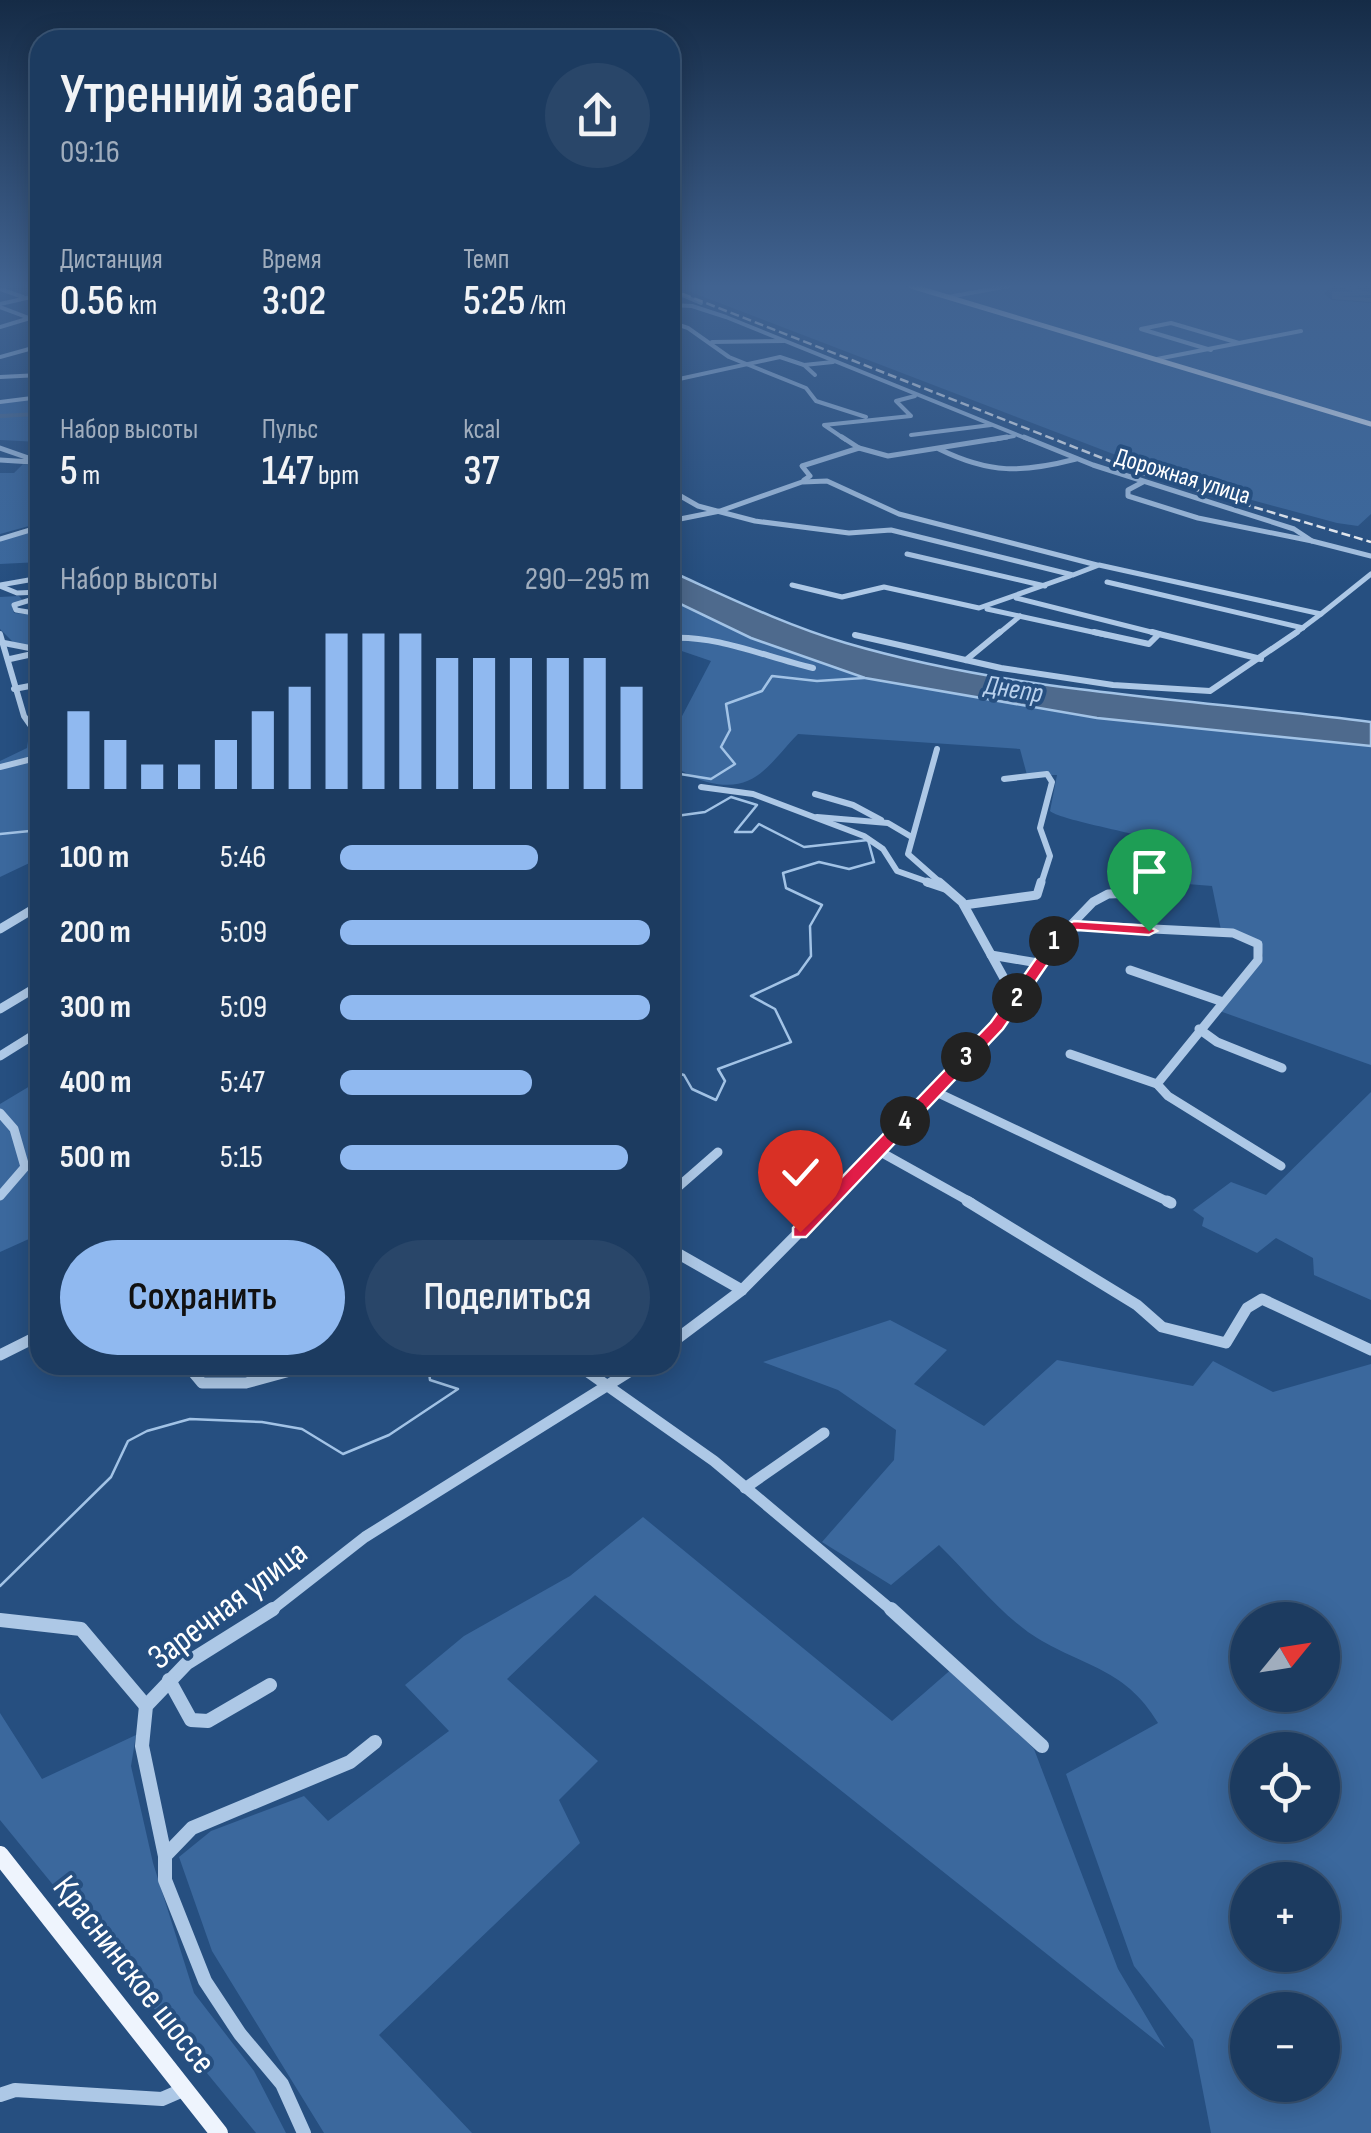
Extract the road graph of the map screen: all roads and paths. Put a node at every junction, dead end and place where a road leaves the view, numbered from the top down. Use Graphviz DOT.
graph roads {
  1 [pos="800,386"];
  2 [pos="895,386"];
  3 [pos="1244,386"];
  4 [pos="919,395"];
  5 [pos="30,398"];
  6 [pos="0,402"];
  7 [pos="879,419"];
  8 [pos="1371,424"];
  9 [pos="994,425"];
  10 [pos="911,435"];
  11 [pos="1020,436"];
  12 [pos="942,446"];
  13 [pos="0,448"];
  14 [pos="859,448"];
  15 [pos="30,458"];
  16 [pos="1076,458"];
  17 [pos="0,460"];
  18 [pos="30,462"];
  19 [pos="802,482"];
  20 [pos="1145,482"];
  21 [pos="680,496"];
  22 [pos="720,511"];
  23 [pos="680,519"];
  24 [pos="30,531"];
  25 [pos="0,539"];
  26 [pos="1312,541"];
  27 [pos="907,554"];
  28 [pos="1371,556"];
  29 [pos="1099,565"];
  30 [pos="1371,574"];
  31 [pos="1073,575"];
  32 [pos="30,580"];
  33 [pos="1107,582"];
  34 [pos="0,586"];
  35 [pos="792,586"];
  36 [pos="1045,586"];
  37 [pos="30,595"];
  38 [pos="1016,598"];
  39 [pos="30,599"];
  40 [pos="1000,604"];
  41 [pos="979,608"];
  42 [pos="30,612"];
  43 [pos="1002,612"];
  44 [pos="1321,614"];
  45 [pos="1020,616"];
  46 [pos="1303,628"];
  47 [pos="0,634"];
  48 [pos="1158,634"];
  49 [pos="855,635"];
  50 [pos="680,637"];
  51 [pos="2,643"];
  52 [pos="30,648"];
  53 [pos="30,652"];
  54 [pos="10,659"];
  55 [pos="1261,659"];
  56 [pos="966,660"];
  57 [pos="813,668"];
  58 [pos="30,686"];
  59 [pos="14,689"];
  60 [pos="28,724"];
  61 [pos="30,726"];
  62 [pos="937,749"];
  63 [pos="30,758"];
  64 [pos="0,766"];
  65 [pos="1004,779"];
  66 [pos="701,787"];
  67 [pos="815,794"];
  68 [pos="785,808"];
  69 [pos="888,823"];
  70 [pos="910,836"];
  71 [pos="1139,860"];
  72 [pos="952,889"];
  73 [pos="964,905"];
  74 [pos="30,912"];
  75 [pos="1074,926"];
  76 [pos="0,928"];
  77 [pos="991,955"];
  78 [pos="1038,962"];
  79 [pos="1130,970"];
  80 [pos="30,990"];
  81 [pos="1016,1000"];
  82 [pos="1223,1002"];
  83 [pos="0,1009"];
  84 [pos="1199,1029"];
  85 [pos="30,1038"];
  86 [pos="1070,1054"];
  87 [pos="0,1056"];
  88 [pos="1282,1068"];
  89 [pos="1157,1084"];
  90 [pos="934,1090"];
  91 [pos="0,1114"];
  92 [pos="877,1150"];
  93 [pos="718,1152"];
  94 [pos="1281,1166"];
  95 [pos="680,1185"];
  96 [pos="0,1196"];
  97 [pos="1171,1203"];
  98 [pos="680,1255"];
  99 [pos="742,1290"];
  100 [pos="680,1336"];
  101 [pos="30,1340"];
  102 [pos="1371,1350"];
  103 [pos="0,1355"];
  104 [pos="196,1375"];
  105 [pos="273,1375"];
  106 [pos="591,1375"];
  107 [pos="626,1375"];
  108 [pos="607,1388"];
  109 [pos="824,1433"];
  110 [pos="745,1488"];
  111 [pos="0,1620"];
  112 [pos="168,1680"];
  113 [pos="270,1685"];
  114 [pos="146,1706"];
  115 [pos="374,1742"];
  116 [pos="1042,1746"];
  117 [pos="0,1855"];
  118 [pos="164,1856"];
  119 [pos="185,2089"];
  120 [pos="0,2095"];
  121 [pos="219,2133"];
  122 [pos="304,2133"];
  1 -- 7 [label="street"];
  2 -- 4 [label="street, Дорожная улица"];
  3 -- 8 [label="main road"];
  4 -- 7 [label="street"];
  4 -- 9 [label="street, Дорожная улица"];
  5 -- 6 [label="street"];
  7 -- 14 [label="street"];
  9 -- 10 [label="street"];
  9 -- 11 [label="street, Дорожная улица"];
  11 -- 12 [label="street"];
  11 -- 16 [label="street, Дорожная улица"];
  12 -- 14 [label="street"];
  12 -- 16 [label="street"];
  13 -- 15 [label="street"];
  14 -- 19 [label="street"];
  16 -- 20 [label="street, Дорожная улица"];
  17 -- 18 [label="street"];
  19 -- 22 [label="street"];
  19 -- 29 [label="street"];
  20 -- 26 [label="street, Дорожная улица"];
  20 -- 26 [label="street"];
  21 -- 22 [label="street"];
  22 -- 23 [label="street"];
  22 -- 31 [label="street"];
  24 -- 25 [label="street"];
  26 -- 28 [label="street, Дорожная улица"];
  27 -- 36 [label="street"];
  29 -- 31 [label="street"];
  29 -- 44 [label="street"];
  30 -- 44 [label="street"];
  31 -- 36 [label="street"];
  32 -- 34 [label="street"];
  33 -- 46 [label="street"];
  34 -- 37 [label="street"];
  35 -- 41 [label="street"];
  36 -- 38 [label="street"];
  38 -- 40 [label="street"];
  38 -- 48 [label="street"];
  39 -- 42 [label="street"];
  40 -- 41 [label="street"];
  40 -- 43 [label="street"];
  41 -- 43 [label="street"];
  43 -- 45 [label="street"];
  44 -- 46 [label="street"];
  45 -- 48 [label="street"];
  45 -- 56 [label="street"];
  46 -- 55 [label="street"];
  47 -- 51 [label="street"];
  48 -- 55 [label="street"];
  49 -- 56 [label="street"];
  50 -- 57 [label="street"];
  51 -- 52 [label="street"];
  51 -- 54 [label="street"];
  53 -- 54 [label="street"];
  54 -- 59 [label="street"];
  55 -- 56 [label="street"];
  58 -- 59 [label="street"];
  59 -- 60 [label="street"];
  60 -- 61 [label="street"];
  62 -- 70 [label="street"];
  63 -- 64 [label="street"];
  65 -- 73 [label="street"];
  66 -- 68 [label="street"];
  67 -- 69 [label="street"];
  68 -- 69 [label="street"];
  68 -- 72 [label="street"];
  69 -- 70 [label="street"];
  70 -- 72 [label="street"];
  71 -- 75 [label="street"];
  72 -- 73 [label="street"];
  73 -- 77 [label="street"];
  74 -- 76 [label="street"];
  75 -- 78 [label="street"];
  75 -- 82 [label="street"];
  77 -- 78 [label="street"];
  77 -- 81 [label="street"];
  78 -- 81 [label="street"];
  79 -- 82 [label="street"];
  80 -- 83 [label="street"];
  81 -- 90 [label="street"];
  82 -- 84 [label="street"];
  84 -- 88 [label="street"];
  84 -- 89 [label="street"];
  85 -- 87 [label="street"];
  86 -- 89 [label="street"];
  89 -- 94 [label="street"];
  90 -- 92 [label="street"];
  90 -- 97 [label="street"];
  91 -- 96 [label="street"];
  92 -- 99 [label="street"];
  92 -- 102 [label="street"];
  93 -- 95 [label="street"];
  98 -- 99 [label="street"];
  99 -- 100 [label="street"];
  101 -- 103 [label="street"];
  104 -- 105 [label="street"];
  106 -- 108 [label="street"];
  107 -- 108 [label="street, Заречная улица"];
  108 -- 110 [label="street"];
  108 -- 112 [label="street, Заречная улица"];
  109 -- 110 [label="street"];
  110 -- 116 [label="street"];
  111 -- 114 [label="street"];
  112 -- 113 [label="street"];
  112 -- 114 [label="street, Заречная улица"];
  114 -- 118 [label="street, Заречная улица"];
  115 -- 118 [label="street"];
  117 -- 119 [label="main road, Краснинское шоссе"];
  118 -- 122 [label="street, Заречная улица"];
  119 -- 120 [label="street"];
  119 -- 121 [label="main road, Краснинское шоссе"];
}
